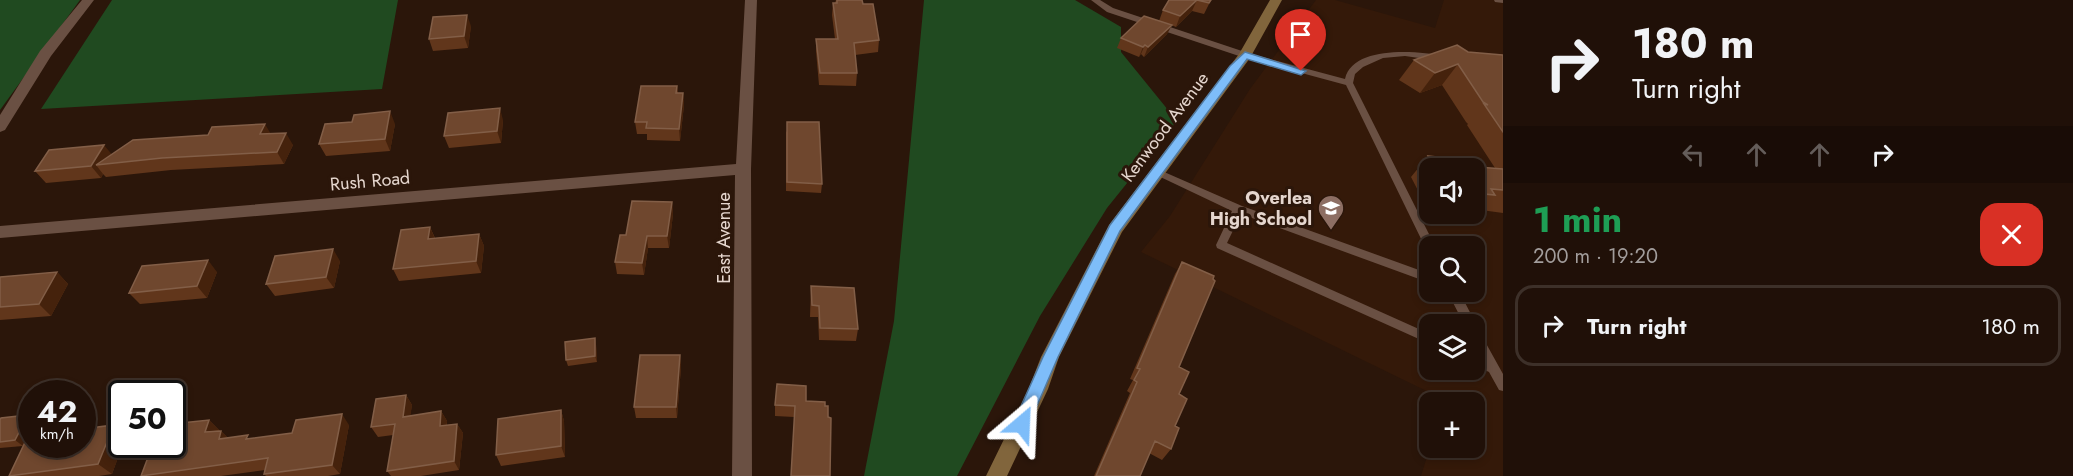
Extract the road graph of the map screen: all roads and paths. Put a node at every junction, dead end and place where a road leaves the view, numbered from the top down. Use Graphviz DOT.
graph roads {
  1 [pos="88,0"];
  2 [pos="751,0"];
  3 [pos="1095,0"];
  4 [pos="1276,0"];
  5 [pos="1498,0"];
  6 [pos="1503,2"];
  7 [pos="1245,55"];
  8 [pos="1455,61"];
  9 [pos="1349,84"];
  10 [pos="0,127"];
  11 [pos="743,169"];
  12 [pos="1155,171"];
  13 [pos="1238,209"];
  14 [pos="0,232"];
  15 [pos="1425,236"];
  16 [pos="1419,275"];
  17 [pos="1419,334"];
  18 [pos="1485,353"];
  19 [pos="1485,364"];
  20 [pos="1493,368"];
  21 [pos="1503,386"];
  22 [pos="742,476"];
  23 [pos="996,476"];
  1 -- 10 [label="street"];
  2 -- 11 [label="street, East Avenue"];
  3 -- 7 [label="lane"];
  4 -- 7 [label="main road, Kenwood Avenue"];
  5 -- 6 [label="lane"];
  7 -- 9 [label="lane"];
  7 -- 12 [label="main road, Kenwood Avenue"];
  8 -- 9 [label="lane"];
  9 -- 15 [label="lane"];
  11 -- 14 [label="street, Rush Road"];
  11 -- 22 [label="street, East Avenue"];
  12 -- 13 [label="lane"];
  12 -- 23 [label="main road, Kenwood Avenue"];
  13 -- 16 [label="lane"];
  13 -- 17 [label="lane"];
  18 -- 20 [label="lane"];
  19 -- 20 [label="lane"];
  20 -- 21 [label="lane"];
}
